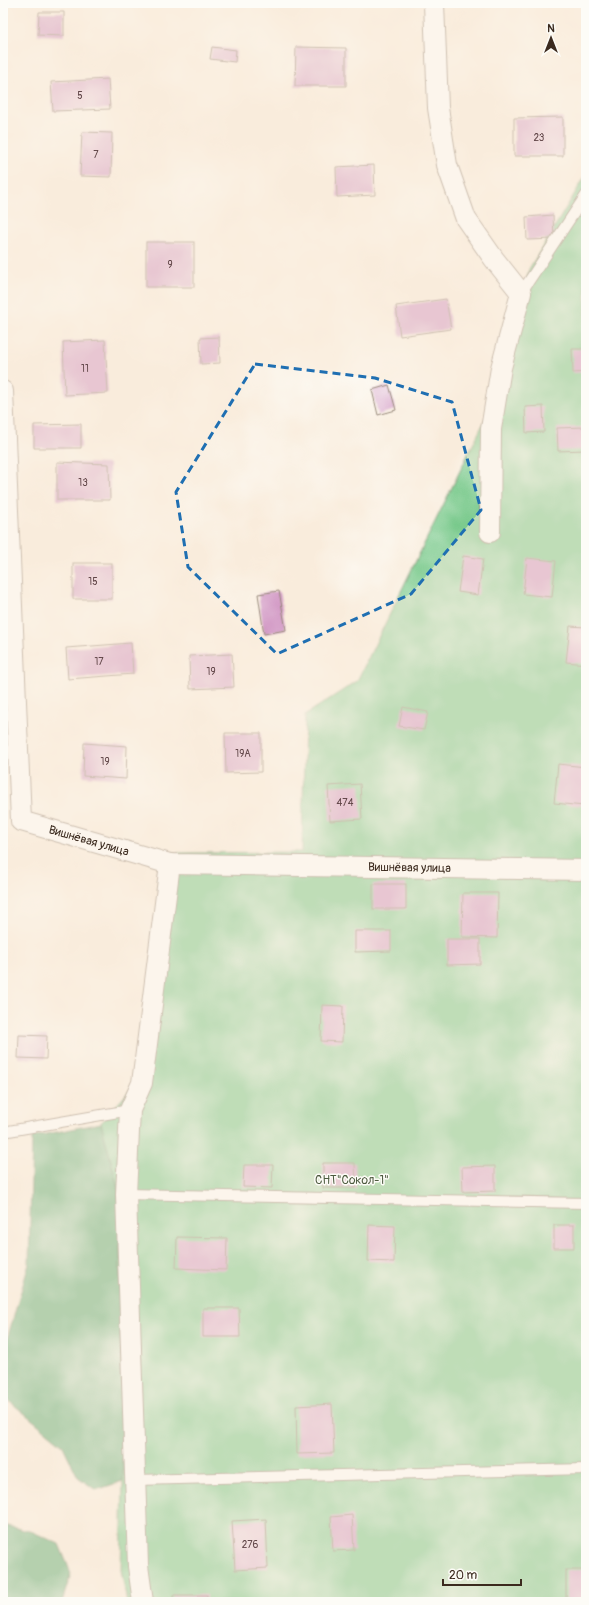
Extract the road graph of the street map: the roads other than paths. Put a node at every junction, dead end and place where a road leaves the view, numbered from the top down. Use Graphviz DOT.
graph roads {
  1 [pos="434,3"];
  2 [pos="586,195"];
  3 [pos="522,293"];
  4 [pos="3,391"];
  5 [pos="490,532"];
  6 [pos="170,864"];
  7 [pos="586,870"];
  8 [pos="130,1110"];
  9 [pos="3,1132"];
  10 [pos="126,1194"];
  11 [pos="586,1203"];
  12 [pos="586,1469"];
  13 [pos="135,1480"];
  14 [pos="143,1602"];
  1 -- 3 [label="street"];
  2 -- 3 [label="lane"];
  3 -- 5 [label="street"];
  4 -- 6 [label="street, Вишнёвая улица"];
  6 -- 7 [label="street, Вишнёвая улица"];
  6 -- 8 [label="street"];
  8 -- 9 [label="lane"];
  8 -- 10 [label="street"];
  10 -- 11 [label="lane"];
  10 -- 13 [label="street"];
  12 -- 13 [label="lane"];
  13 -- 14 [label="street"];
}
